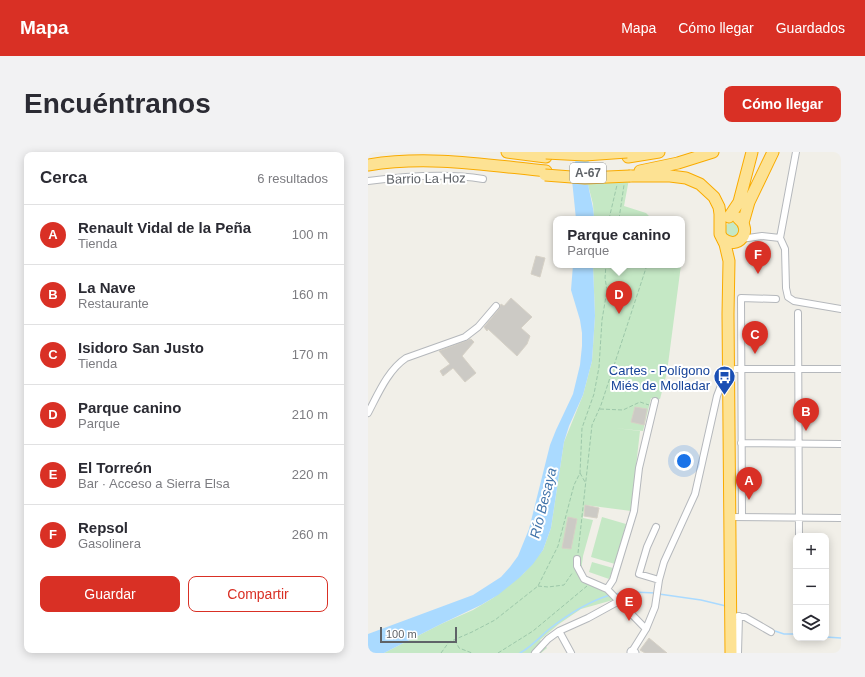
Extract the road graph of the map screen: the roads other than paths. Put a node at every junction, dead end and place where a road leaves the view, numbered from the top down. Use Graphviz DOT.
graph roads {
  1 [pos="507,152"];
  2 [pos="659,152"];
  3 [pos="713,152"];
  4 [pos="752,152"];
  5 [pos="773,152"];
  6 [pos="796,152"];
  7 [pos="543,154"];
  8 [pos="628,154"];
  9 [pos="368,165"];
  10 [pos="628,176"];
  11 [pos="483,179"];
  12 [pos="368,181"];
  13 [pos="739,202"];
  14 [pos="725,220"];
  15 [pos="743,224"];
  16 [pos="762,236"];
  17 [pos="722,238"];
  18 [pos="780,238"];
  19 [pos="740,240"];
  20 [pos="729,261"];
  21 [pos="776,299"];
  22 [pos="496,306"];
  23 [pos="841,309"];
  24 [pos="798,313"];
  25 [pos="741,369"];
  26 [pos="799,369"];
  27 [pos="841,369"];
  28 [pos="729,371"];
  29 [pos="654,404"];
  30 [pos="368,413"];
  31 [pos="741,443"];
  32 [pos="799,444"];
  33 [pos="841,444"];
  34 [pos="730,517"];
  35 [pos="742,517"];
  36 [pos="800,518"];
  37 [pos="841,518"];
  38 [pos="656,527"];
  39 [pos="799,533"];
  40 [pos="577,559"];
  41 [pos="659,580"];
  42 [pos="608,589"];
  43 [pos="617,598"];
  44 [pos="735,616"];
  45 [pos="646,629"];
  46 [pos="559,631"];
  47 [pos="772,632"];
  48 [pos="535,653"];
  49 [pos="571,653"];
  50 [pos="633,653"];
  51 [pos="731,653"];
  52 [pos="738,653"];
  1 -- 7 [label="highway, A-67"];
  2 -- 8 [label="highway, A-67"];
  3 -- 10 [label="highway, A-67"];
  4 -- 13 [label="highway"];
  5 -- 15 [label="highway"];
  6 -- 18 [label="street"];
  7 -- 8 [label="highway, A-67"];
  9 -- 10 [label="highway, A-67"];
  10 -- 14 [label="highway"];
  11 -- 12 [label="street, Barrio La Hoz"];
  13 -- 14 [label="highway"];
  13 -- 15 [label="highway"];
  14 -- 15 [label="highway"];
  14 -- 17 [label="highway"];
  15 -- 16 [label="street"];
  15 -- 19 [label="highway"];
  16 -- 18 [label="street"];
  16 -- 19 [label="street"];
  17 -- 19 [label="highway"];
  17 -- 20 [label="highway"];
  18 -- 23 [label="street"];
  19 -- 20 [label="highway"];
  20 -- 28 [label="highway"];
  21 -- 25 [label="street"];
  22 -- 30 [label="street"];
  24 -- 26 [label="street"];
  25 -- 26 [label="street"];
  25 -- 28 [label="street"];
  25 -- 31 [label="street"];
  26 -- 27 [label="street"];
  26 -- 32 [label="street"];
  28 -- 34 [label="highway"];
  28 -- 41 [label="street"];
  29 -- 42 [label="street"];
  31 -- 32 [label="street"];
  31 -- 35 [label="street"];
  32 -- 33 [label="street"];
  32 -- 36 [label="street"];
  34 -- 35 [label="street"];
  34 -- 44 [label="highway"];
  35 -- 36 [label="street"];
  36 -- 37 [label="street"];
  36 -- 39 [label="street"];
  38 -- 41 [label="street"];
  40 -- 42 [label="street"];
  41 -- 45 [label="street"];
  42 -- 43 [label="street"];
  43 -- 45 [label="street"];
  43 -- 46 [label="street"];
  44 -- 47 [label="street"];
  44 -- 51 [label="highway"];
  44 -- 52 [label="street"];
  45 -- 50 [label="street"];
  46 -- 48 [label="street"];
  46 -- 49 [label="street"];
}
